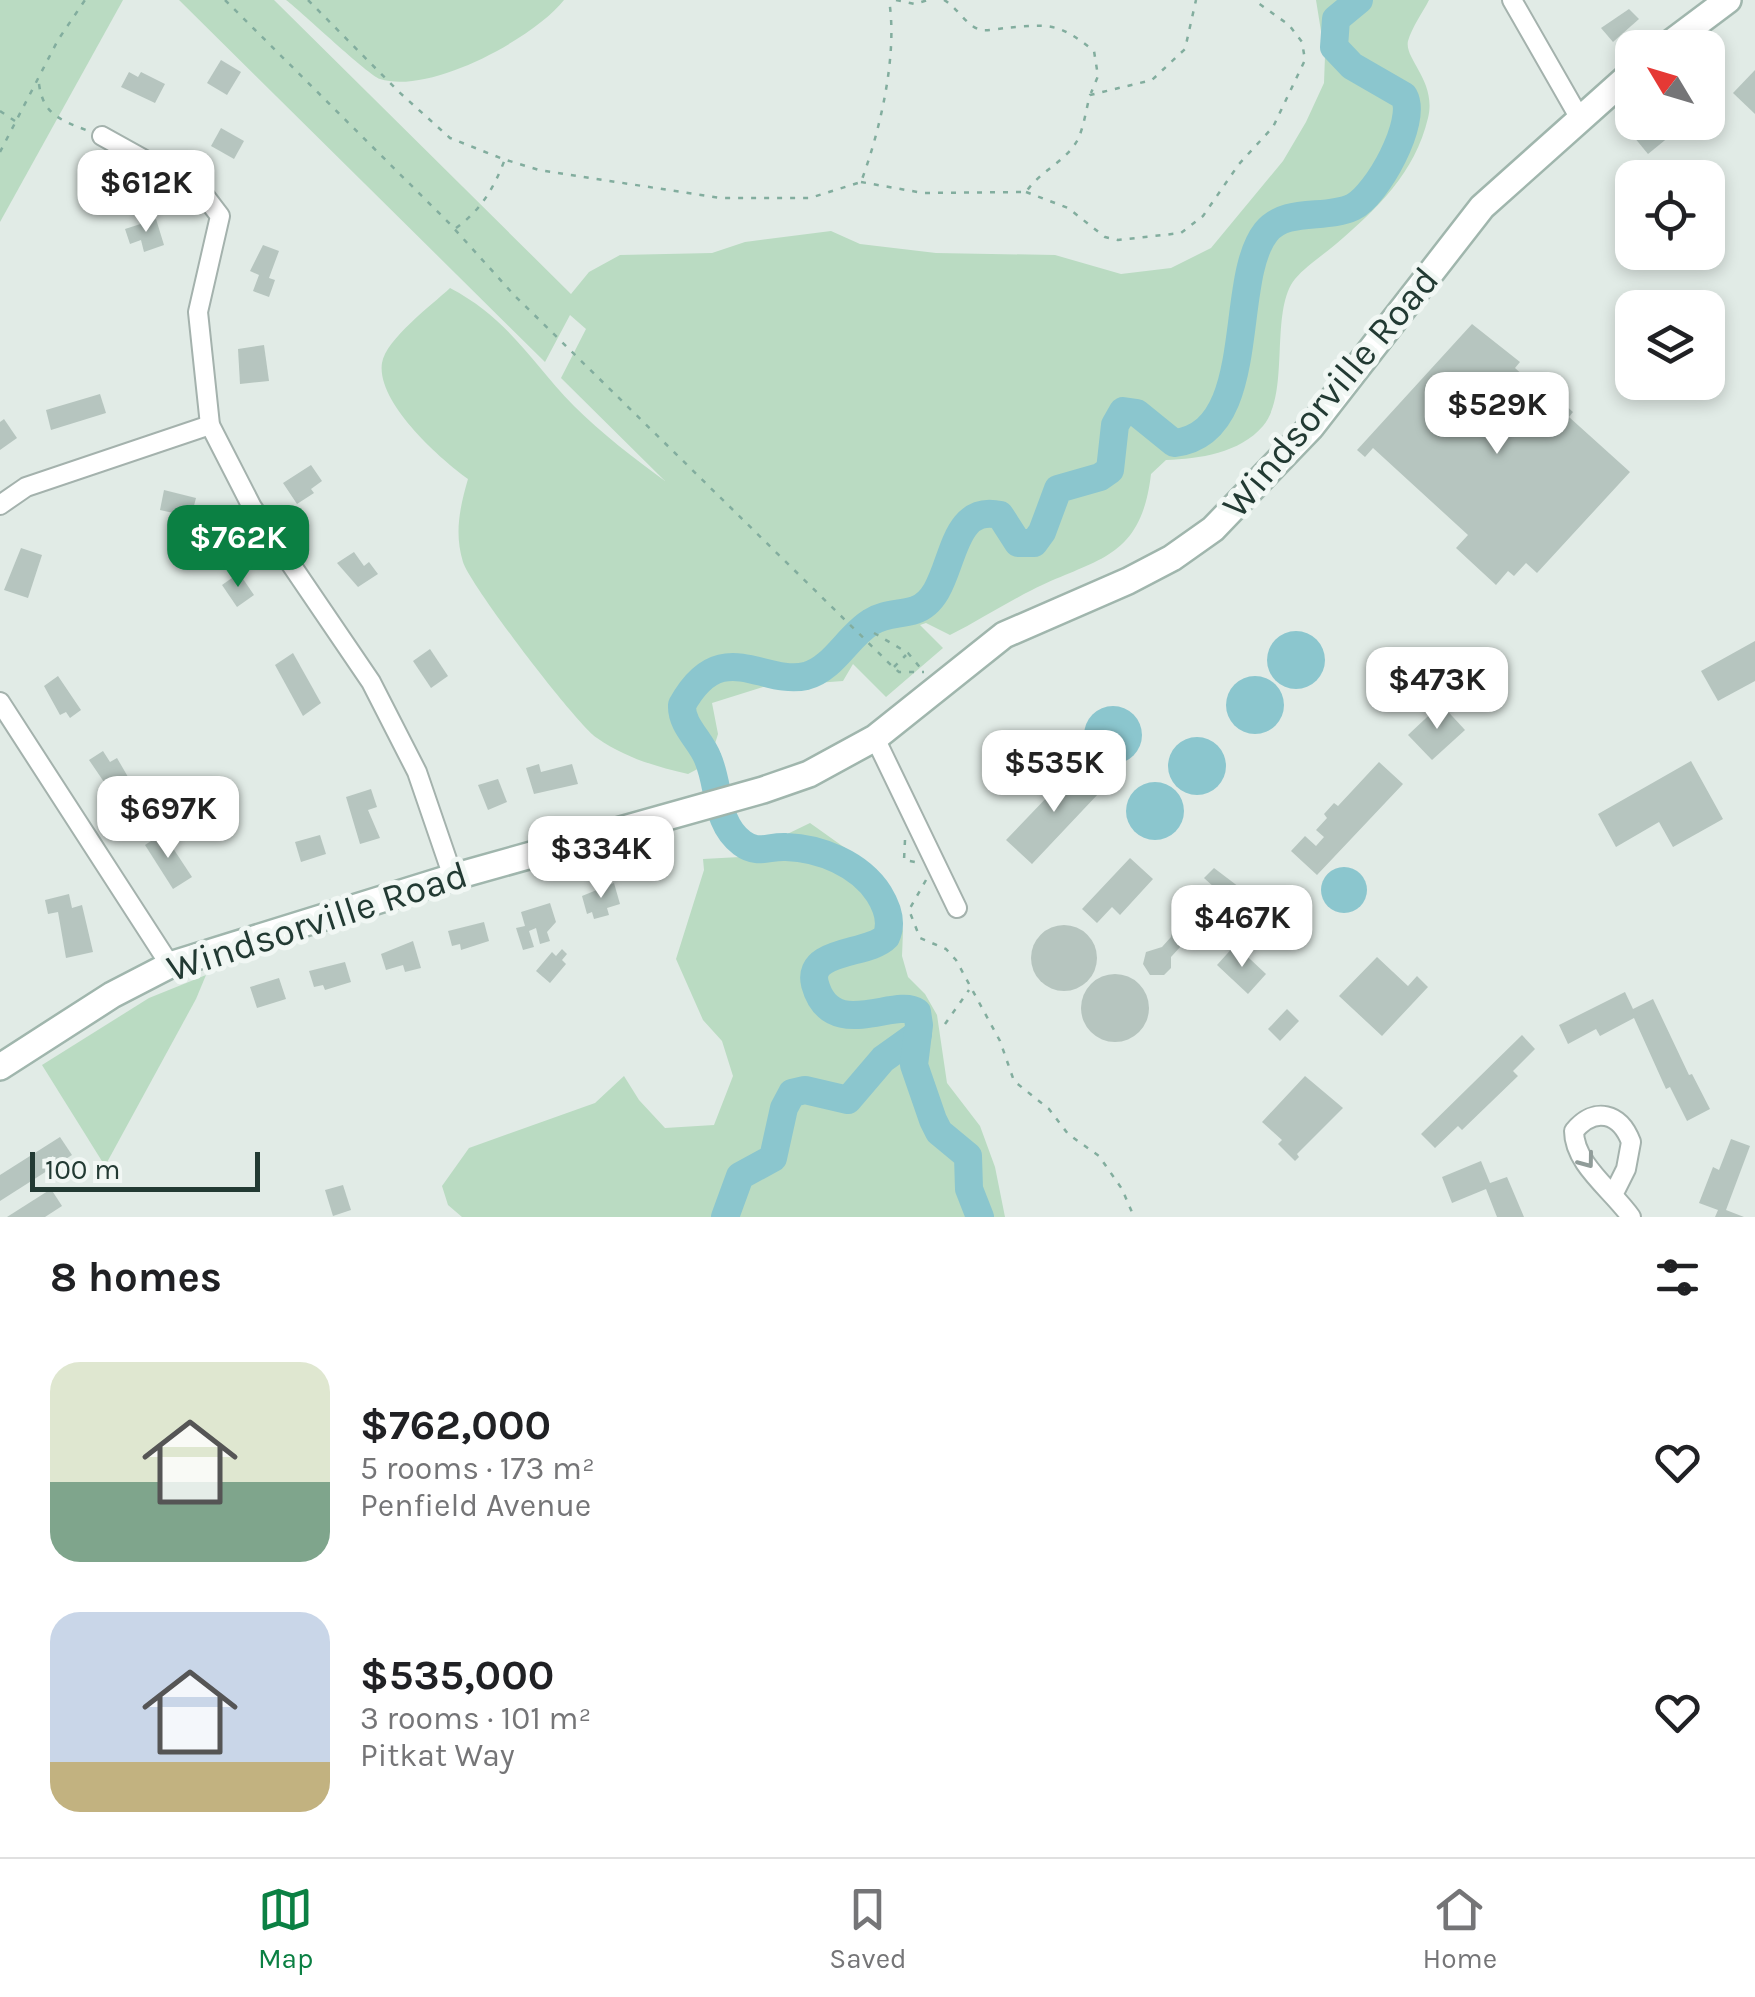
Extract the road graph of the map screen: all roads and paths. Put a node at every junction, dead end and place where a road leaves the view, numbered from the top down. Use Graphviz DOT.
graph roads {
  1 [pos="85,0"];
  2 [pos="224,0"];
  3 [pos="308,0"];
  4 [pos="889,0"];
  5 [pos="896,0"];
  6 [pos="928,0"];
  7 [pos="944,0"];
  8 [pos="1196,0"];
  9 [pos="1254,0"];
  10 [pos="1512,0"];
  11 [pos="1728,0"];
  12 [pos="1688,30"];
  13 [pos="38,82"];
  14 [pos="1615,87"];
  15 [pos="1090,95"];
  16 [pos="0,111"];
  17 [pos="1578,118"];
  18 [pos="16,122"];
  19 [pos="102,136"];
  20 [pos="0,152"];
  21 [pos="506,160"];
  22 [pos="861,182"];
  23 [pos="1026,192"];
  24 [pos="455,229"];
  25 [pos="210,425"];
  26 [pos="0,505"];
  27 [pos="874,634"];
  28 [pos="908,653"];
  29 [pos="893,667"];
  30 [pos="0,702"];
  31 [pos="875,738"];
  32 [pos="914,818"];
  33 [pos="922,866"];
  34 [pos="925,874"];
  35 [pos="453,877"];
  36 [pos="957,908"];
  37 [pos="170,965"];
  38 [pos="970,989"];
  39 [pos="945,1024"];
  40 [pos="0,1067"];
  41 [pos="1614,1194"];
  42 [pos="1134,1217"];
  43 [pos="1631,1217"];
  1 -- 13 [label="path"];
  2 -- 24 [label="path"];
  3 -- 21 [label="path"];
  4 -- 22 [label="path"];
  5 -- 6 [label="path"];
  7 -- 15 [label="path"];
  8 -- 15 [label="path"];
  9 -- 23 [label="path"];
  10 -- 17 [label="street"];
  11 -- 12 [label="main road"];
  13 -- 18 [label="path"];
  13 -- 19 [label="path"];
  14 -- 17 [label="main road, Windsorville Road"];
  15 -- 23 [label="path"];
  16 -- 18 [label="path"];
  17 -- 31 [label="main road, Windsorville Road"];
  18 -- 20 [label="path"];
  19 -- 25 [label="street"];
  21 -- 22 [label="path"];
  21 -- 24 [label="path"];
  22 -- 23 [label="path"];
  24 -- 29 [label="path"];
  25 -- 26 [label="street"];
  25 -- 35 [label="street"];
  27 -- 28 [label="path"];
  28 -- 29 [label="path"];
  28 -- 29 [label="path"];
  30 -- 37 [label="street"];
  31 -- 32 [label="street"];
  31 -- 35 [label="main road, Windsorville Road"];
  32 -- 33 [label="path"];
  32 -- 36 [label="street"];
  34 -- 38 [label="path"];
  35 -- 37 [label="main road, Windsorville Road"];
  37 -- 40 [label="main road, Windsorville Road"];
  38 -- 39 [label="path"];
  38 -- 42 [label="path"];
  41 -- 43 [label="street"];
}
